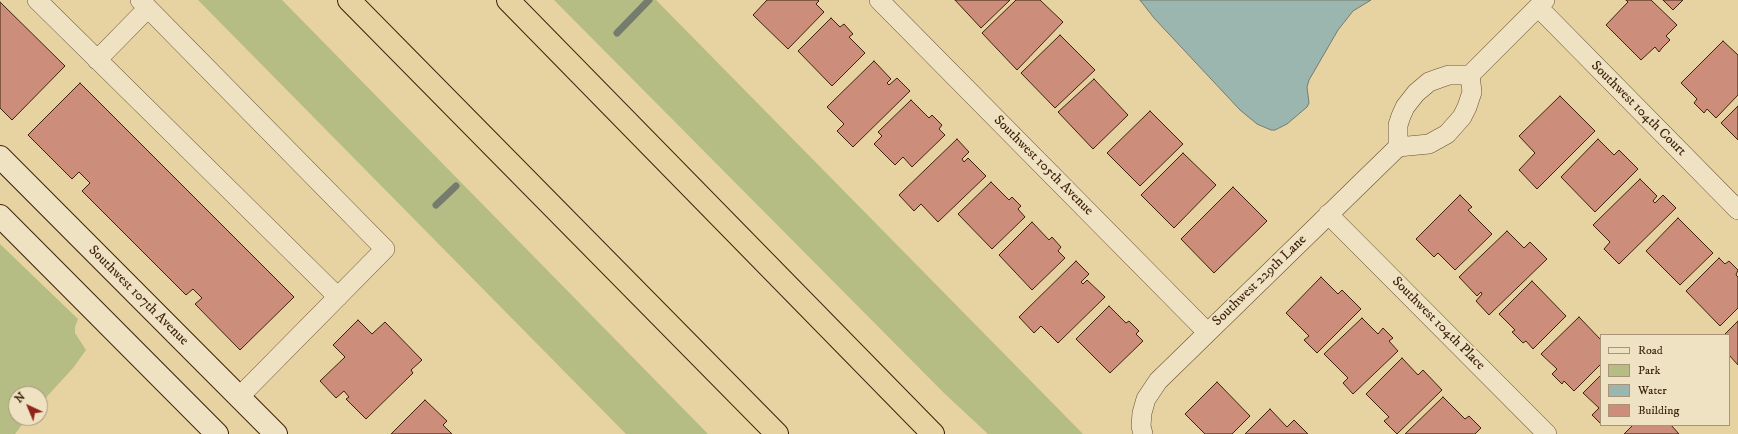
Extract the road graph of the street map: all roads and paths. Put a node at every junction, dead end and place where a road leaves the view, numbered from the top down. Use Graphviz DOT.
graph roads {
  1 [pos="37,0"];
  2 [pos="350,0"];
  3 [pos="508,0"];
  4 [pos="880,0"];
  5 [pos="144,4"];
  6 [pos="1542,4"];
  7 [pos="97,60"];
  8 [pos="1470,75"];
  9 [pos="1398,147"];
  10 [pos="0,157"];
  11 [pos="1738,210"];
  12 [pos="1328,214"];
  13 [pos="0,216"];
  14 [pos="338,297"];
  15 [pos="1207,332"];
  16 [pos="239,397"];
  17 [pos="1142,430"];
  18 [pos="217,434"];
  19 [pos="276,434"];
  20 [pos="777,434"];
  21 [pos="933,434"];
  22 [pos="1547,434"];
  1 -- 7 [label="street"];
  2 -- 20 [label="highway"];
  3 -- 21 [label="highway"];
  4 -- 15 [label="street, Southwest 105th Avenue"];
  5 -- 7 [label="street"];
  5 -- 14 [label="street"];
  6 -- 8 [label="street"];
  6 -- 11 [label="street, Southwest 104th Court"];
  7 -- 14 [label="street"];
  8 -- 9 [label="street"];
  8 -- 9 [label="street"];
  9 -- 12 [label="street, Southwest 229th Lane"];
  10 -- 16 [label="street, Southwest 107th Avenue"];
  12 -- 15 [label="street, Southwest 229th Lane"];
  12 -- 22 [label="street, Southwest 104th Place"];
  13 -- 18 [label="street"];
  14 -- 16 [label="street"];
  15 -- 17 [label="street, Southwest 229th Lane"];
  16 -- 19 [label="street, Southwest 107th Avenue"];
}
